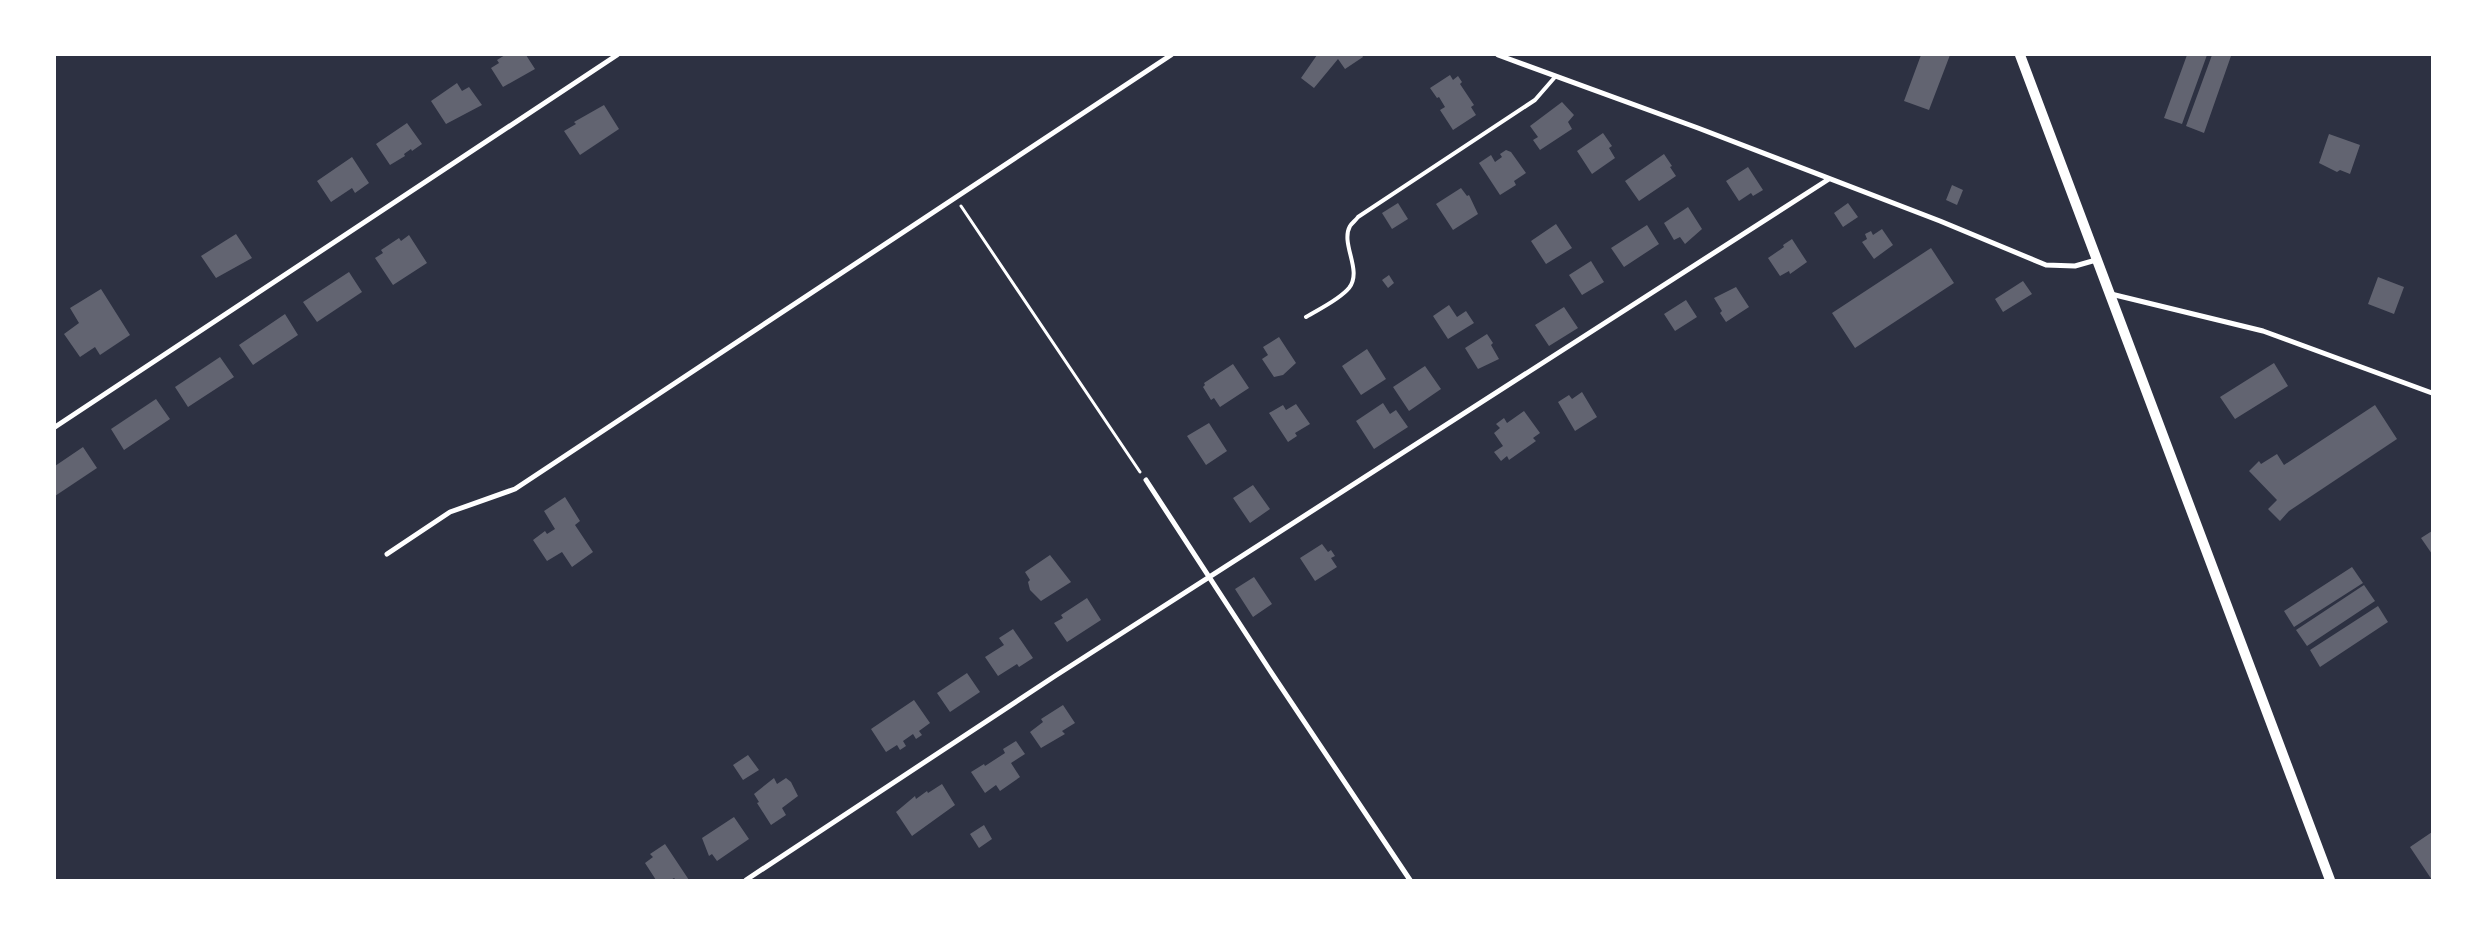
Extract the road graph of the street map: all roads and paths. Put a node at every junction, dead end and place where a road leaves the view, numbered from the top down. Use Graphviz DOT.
graph roads {
  1 [pos="618,55"];
  2 [pos="1171,55"];
  3 [pos="1498,55"];
  4 [pos="2020,55"];
  5 [pos="1555,77"];
  6 [pos="1829,179"];
  7 [pos="956,197"];
  8 [pos="2096,260"];
  9 [pos="2108,293"];
  10 [pos="1306,317"];
  11 [pos="2432,393"];
  12 [pos="55,427"];
  13 [pos="1146,480"];
  14 [pos="387,554"];
  15 [pos="1209,577"];
  16 [pos="746,880"];
  17 [pos="1410,880"];
  18 [pos="2330,880"];
  1 -- 12 [label="street"];
  2 -- 7 [label="street"];
  3 -- 5 [label="street"];
  4 -- 8 [label="main road"];
  5 -- 6 [label="street"];
  5 -- 10 [label="lane"];
  6 -- 8 [label="street"];
  6 -- 15 [label="street"];
  7 -- 13 [label="path"];
  7 -- 14 [label="street"];
  8 -- 9 [label="main road"];
  9 -- 11 [label="street"];
  9 -- 18 [label="main road"];
  13 -- 15 [label="street"];
  15 -- 16 [label="street"];
  15 -- 17 [label="street"];
}
